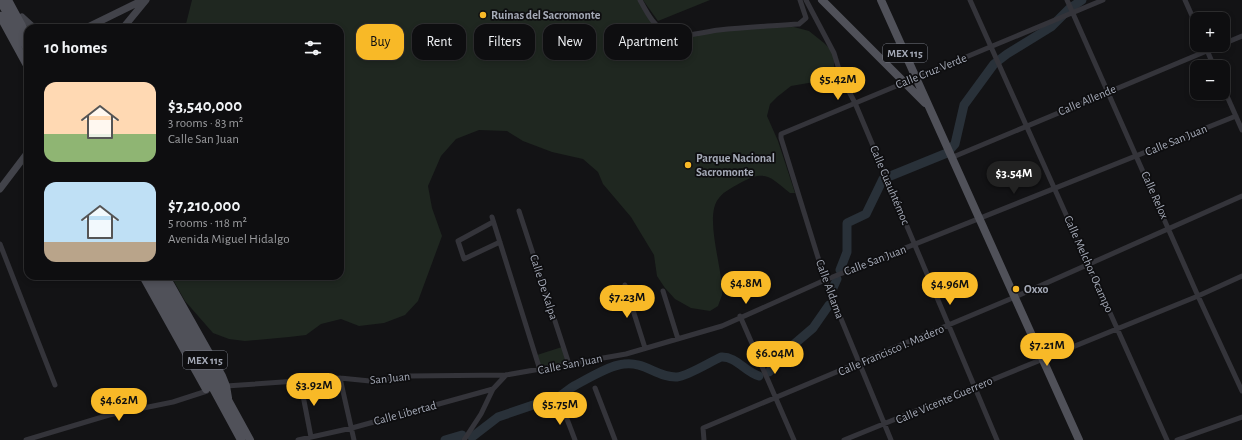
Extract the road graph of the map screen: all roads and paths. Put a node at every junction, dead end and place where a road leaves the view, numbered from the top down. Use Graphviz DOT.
graph roads {
  1 [pos="8,0"];
  2 [pos="13,0"];
  3 [pos="143,0"];
  4 [pos="146,0"];
  5 [pos="640,0"];
  6 [pos="800,0"];
  7 [pos="806,0"];
  8 [pos="822,0"];
  9 [pos="881,0"];
  10 [pos="970,0"];
  11 [pos="1103,0"];
  12 [pos="1185,0"];
  13 [pos="0,1"];
  14 [pos="1068,1"];
  15 [pos="1072,10"];
  16 [pos="1190,12"];
  17 [pos="0,16"];
  18 [pos="22,17"];
  19 [pos="25,24"];
  20 [pos="94,24"];
  21 [pos="126,24"];
  22 [pos="24,25"];
  23 [pos="24,26"];
  24 [pos="1242,36"];
  25 [pos="1230,41"];
  26 [pos="991,46"];
  27 [pos="1205,52"];
  28 [pos="24,60"];
  29 [pos="915,77"];
  30 [pos="903,82"];
  31 [pos="1107,92"];
  32 [pos="1229,100"];
  33 [pos="855,103"];
  34 [pos="928,106"];
  35 [pos="1236,116"];
  36 [pos="1026,125"];
  37 [pos="1242,130"];
  38 [pos="781,134"];
  39 [pos="950,152"];
  40 [pos="1137,156"];
  41 [pos="24,157"];
  42 [pos="1055,188"];
  43 [pos="0,189"];
  44 [pos="1242,196"];
  45 [pos="519,211"];
  46 [pos="980,218"];
  47 [pos="1169,228"];
  48 [pos="500,242"];
  49 [pos="0,244"];
  50 [pos="915,244"];
  51 [pos="1089,264"];
  52 [pos="1242,276"];
  53 [pos="146,280"];
  54 [pos="162,280"];
  55 [pos="162,280"];
  56 [pos="825,280"];
  57 [pos="625,285"];
  58 [pos="663,291"];
  59 [pos="1015,296"];
  60 [pos="1198,296"];
  61 [pos="740,316"];
  62 [pos="948,325"];
  63 [pos="1118,329"];
  64 [pos="678,339"];
  65 [pos="645,348"];
  66 [pos="1043,359"];
  67 [pos="569,364"];
  68 [pos="858,364"];
  69 [pos="540,370"];
  70 [pos="506,376"];
  71 [pos="340,378"];
  72 [pos="300,380"];
  73 [pos="55,385"];
  74 [pos="226,386"];
  75 [pos="974,386"];
  76 [pos="595,388"];
  77 [pos="493,389"];
  78 [pos="207,391"];
  79 [pos="1242,391"];
  80 [pos="776,398"];
  81 [pos="225,404"];
  82 [pos="562,406"];
  83 [pos="1242,417"];
  84 [pos="884,424"];
  85 [pos="352,428"];
  86 [pos="311,437"];
  87 [pos="26,440"];
  88 [pos="241,440"];
  89 [pos="250,440"];
  90 [pos="298,440"];
  91 [pos="354,440"];
  92 [pos="464,440"];
  93 [pos="575,440"];
  94 [pos="615,440"];
  95 [pos="704,440"];
  96 [pos="794,440"];
  97 [pos="844,440"];
  98 [pos="891,440"];
  99 [pos="997,440"];
  100 [pos="1079,440"];
  101 [pos="1167,440"];
  102 [pos="1177,440"];
  1 -- 22 [label="main road"];
  2 -- 18 [label="main road"];
  3 -- 20 [label="main road"];
  4 -- 21 [label="main road"];
  5 -- 6 [label="street"];
  7 -- 33 [label="street, Calle Cuauhtémoc"];
  8 -- 30 [label="main road, MEX 115"];
  9 -- 29 [label="main road, MEX 115"];
  10 -- 26 [label="street, Calle Melchor Ocampo"];
  11 -- 15 [label="street, Calle Cruz Verde"];
  12 -- 16 [label="street"];
  13 -- 23 [label="main road"];
  14 -- 15 [label="street, Calle Relox"];
  15 -- 26 [label="street, Calle Cruz Verde"];
  15 -- 31 [label="street, Calle Relox"];
  17 -- 28 [label="main road"];
  18 -- 19 [label="main road"];
  24 -- 25 [label="street, Calle Allende"];
  26 -- 29 [label="street, Calle Cruz Verde"];
  26 -- 36 [label="street, Calle Melchor Ocampo"];
  27 -- 31 [label="street, Calle Allende"];
  29 -- 30 [label="street, Calle Cruz Verde"];
  29 -- 34 [label="main road, MEX 115"];
  30 -- 33 [label="street, Calle Cruz Verde"];
  30 -- 34 [label="main road, MEX 115"];
  31 -- 36 [label="street, Calle Allende"];
  31 -- 40 [label="street, Calle Relox"];
  32 -- 35 [label="street"];
  33 -- 38 [label="street, Calle Cruz Verde"];
  33 -- 50 [label="street, Calle Cuauhtémoc"];
  34 -- 39 [label="main road, MEX 115"];
  35 -- 37 [label="street"];
  35 -- 40 [label="street, Calle San Juan"];
  36 -- 39 [label="street, Calle Allende"];
  36 -- 42 [label="street, Calle Melchor Ocampo"];
  38 -- 56 [label="street, Calle Aldama"];
  39 -- 46 [label="main road, MEX 115"];
  40 -- 42 [label="street, Calle San Juan"];
  40 -- 47 [label="street, Calle Relox"];
  41 -- 43 [label="main road"];
  42 -- 46 [label="street, Calle San Juan"];
  42 -- 51 [label="street, Calle Melchor Ocampo"];
  44 -- 47 [label="street, Calle Francisco I. Madero"];
  45 -- 67 [label="street, Calle De Xalpa"];
  46 -- 50 [label="street, Calle San Juan"];
  46 -- 59 [label="main road, MEX 115"];
  47 -- 51 [label="street, Calle Francisco I. Madero"];
  47 -- 60 [label="street, Calle Relox"];
  48 -- 48 [label="street"];
  48 -- 69 [label="street"];
  49 -- 73 [label="street"];
  50 -- 56 [label="street, Calle San Juan"];
  50 -- 62 [label="street, Calle Cuauhtémoc"];
  51 -- 59 [label="street, Calle Francisco I. Madero"];
  51 -- 63 [label="street, Calle Melchor Ocampo"];
  52 -- 60 [label="street, Calle Vicente Guerrero"];
  53 -- 78 [label="main road"];
  54 -- 74 [label="main road"];
  55 -- 81 [label="main road, MEX 115"];
  56 -- 61 [label="street, Calle San Juan"];
  56 -- 68 [label="street, Calle Aldama"];
  57 -- 65 [label="street"];
  58 -- 64 [label="street"];
  59 -- 62 [label="street, Calle Francisco I. Madero"];
  59 -- 66 [label="main road, MEX 115"];
  60 -- 63 [label="street, Calle Vicente Guerrero"];
  60 -- 79 [label="street, Calle Relox"];
  61 -- 64 [label="street, Calle San Juan"];
  61 -- 80 [label="street"];
  62 -- 68 [label="street, Calle Francisco I. Madero"];
  62 -- 75 [label="street, Calle Cuauhtémoc"];
  63 -- 66 [label="street, Calle Vicente Guerrero"];
  63 -- 101 [label="street, Calle Melchor Ocampo"];
  64 -- 65 [label="street, Calle San Juan"];
  65 -- 67 [label="street, Calle San Juan"];
  66 -- 75 [label="street, Calle Vicente Guerrero"];
  66 -- 100 [label="main road, MEX 115"];
  67 -- 69 [label="street, Calle San Juan"];
  68 -- 80 [label="street, Calle Francisco I. Madero"];
  68 -- 84 [label="street, Calle Aldama"];
  69 -- 70 [label="street, Calle San Juan"];
  70 -- 71 [label="street, San Juan"];
  70 -- 77 [label="street, Calle Libertad"];
  71 -- 72 [label="street, San Juan"];
  71 -- 85 [label="street"];
  72 -- 74 [label="street, San Juan"];
  72 -- 86 [label="street"];
  74 -- 81 [label="main road"];
  75 -- 84 [label="street, Calle Vicente Guerrero"];
  75 -- 99 [label="street, Calle Cuauhtémoc"];
  76 -- 94 [label="street"];
  77 -- 85 [label="street, Calle Libertad"];
  77 -- 92 [label="street"];
  78 -- 81 [label="main road"];
  78 -- 87 [label="street"];
  80 -- 95 [label="street, Calle Francisco I. Madero"];
  80 -- 96 [label="street"];
  81 -- 88 [label="main road, MEX 115"];
  81 -- 89 [label="main road, MEX 115"];
  82 -- 93 [label="street"];
  83 -- 102 [label="street"];
  84 -- 97 [label="street, Calle Vicente Guerrero"];
  84 -- 98 [label="street, Calle Aldama"];
  85 -- 86 [label="street, Calle Libertad"];
  85 -- 91 [label="street"];
  86 -- 90 [label="street, Calle Libertad"];
}
